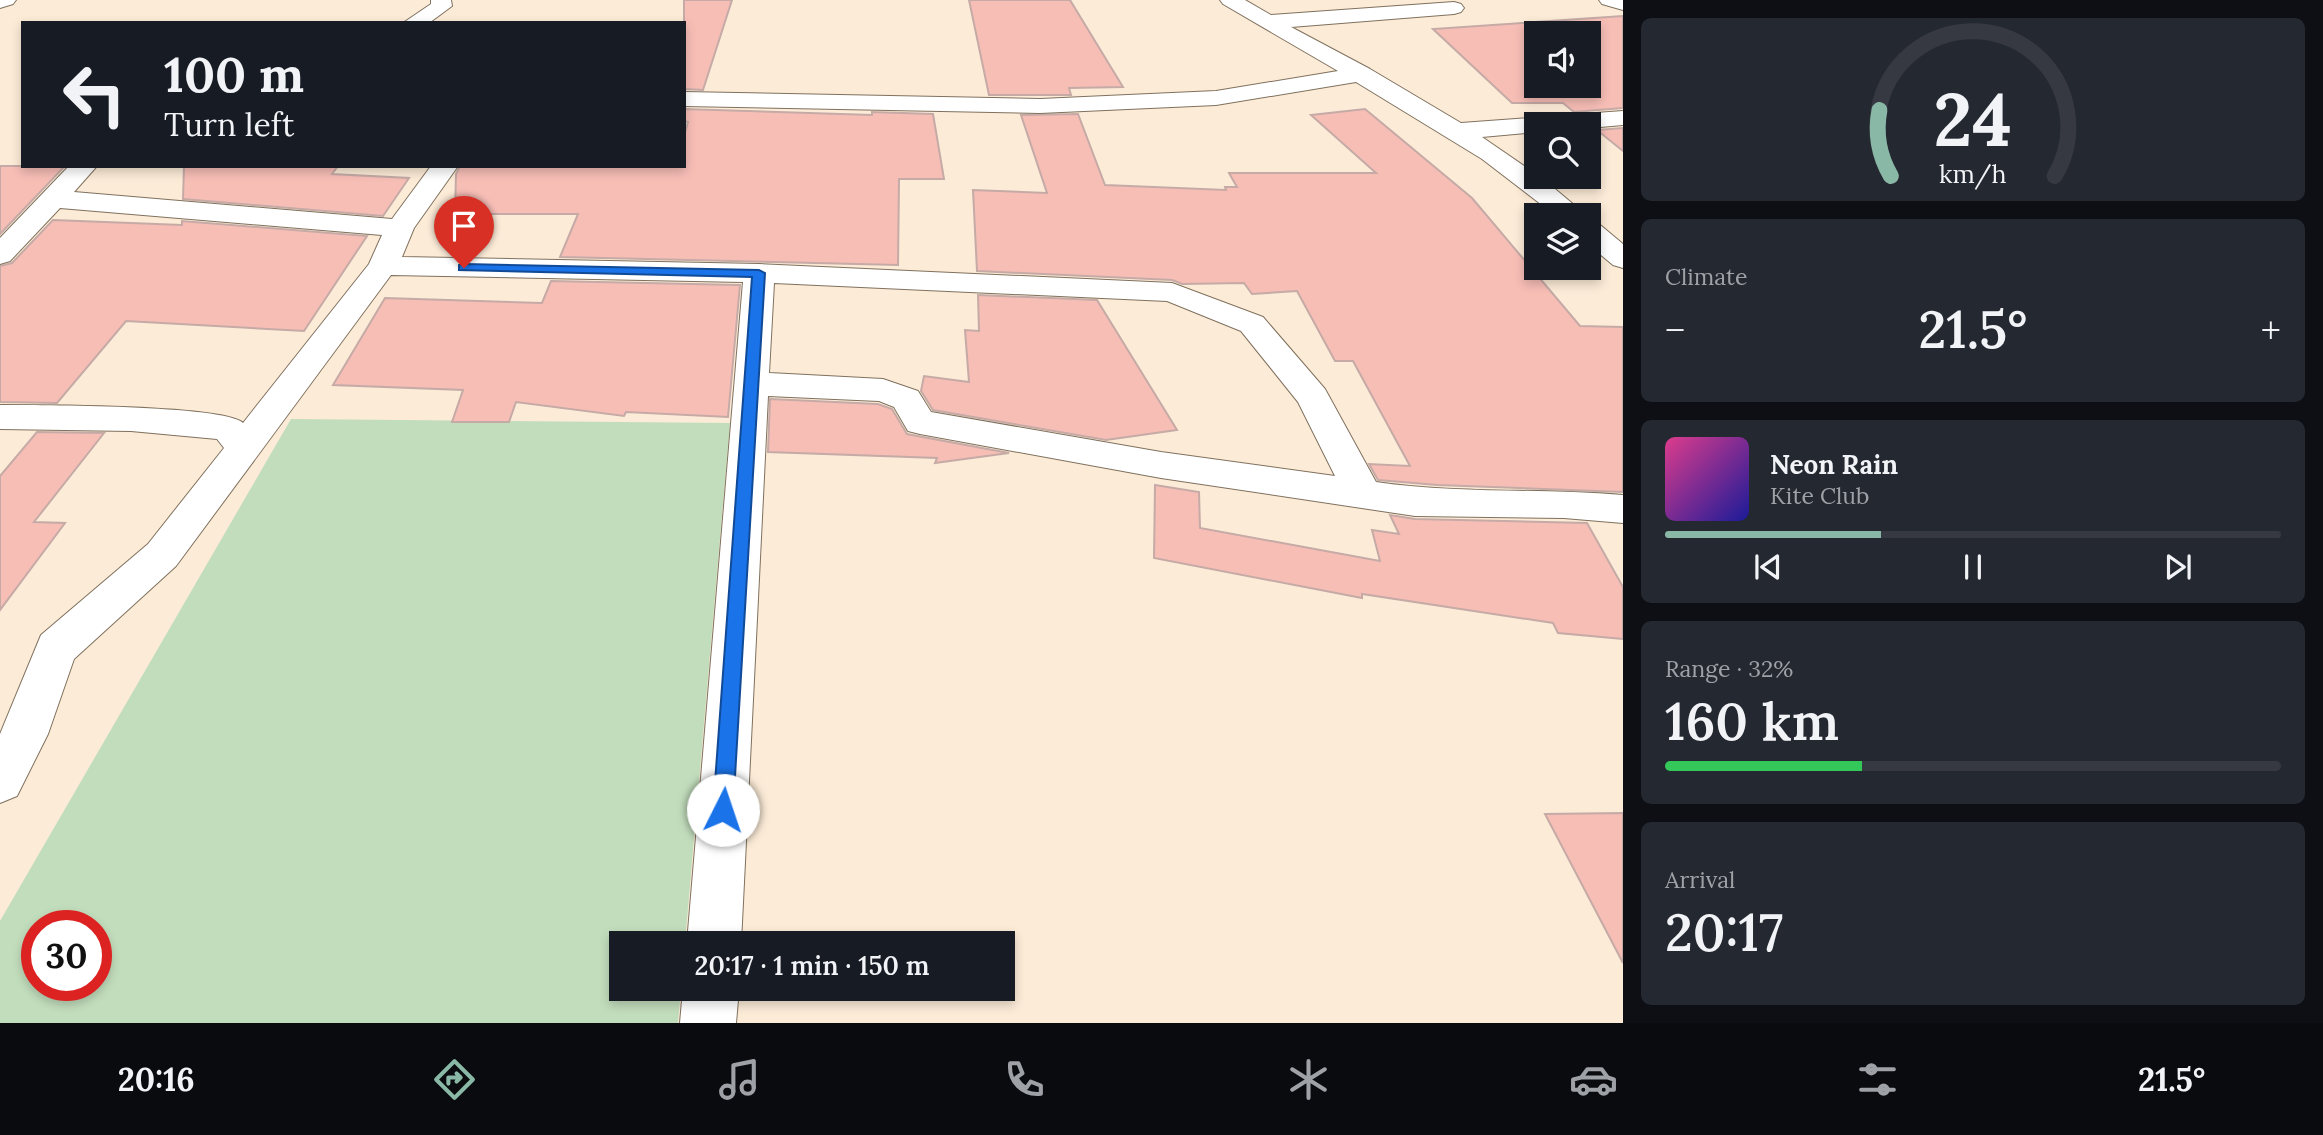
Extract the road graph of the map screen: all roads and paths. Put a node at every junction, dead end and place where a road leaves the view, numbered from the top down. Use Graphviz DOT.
graph roads {
  1 [pos="6,0"];
  2 [pos="441,0"];
  3 [pos="1230,0"];
  4 [pos="1609,0"];
  5 [pos="0,2"];
  6 [pos="1623,4"];
  7 [pos="1454,8"];
  8 [pos="416,21"];
  9 [pos="1268,22"];
  10 [pos="1362,74"];
  11 [pos="686,99"];
  12 [pos="1623,118"];
  13 [pos="1601,120"];
  14 [pos="1524,126"];
  15 [pos="1456,131"];
  16 [pos="82,168"];
  17 [pos="444,168"];
  18 [pos="55,199"];
  19 [pos="1555,203"];
  20 [pos="400,228"];
  21 [pos="1601,241"];
  22 [pos="0,255"];
  23 [pos="1623,260"];
  24 [pos="383,266"];
  25 [pos="759,273"];
  26 [pos="751,384"];
  27 [pos="0,417"];
  28 [pos="245,450"];
  29 [pos="1363,494"];
  30 [pos="1623,509"];
  31 [pos="0,780"];
  32 [pos="715,931"];
  33 [pos="710,1001"];
  34 [pos="708,1023"];
  1 -- 5 [label="street"];
  2 -- 8 [label="street"];
  3 -- 9 [label="street"];
  4 -- 6 [label="street"];
  7 -- 9 [label="street"];
  9 -- 10 [label="street"];
  10 -- 11 [label="street"];
  10 -- 15 [label="street"];
  12 -- 13 [label="street"];
  14 -- 15 [label="street"];
  15 -- 19 [label="street"];
  16 -- 18 [label="street"];
  17 -- 20 [label="street"];
  18 -- 20 [label="street"];
  18 -- 22 [label="street"];
  20 -- 24 [label="street"];
  21 -- 23 [label="street"];
  24 -- 25 [label="street"];
  24 -- 28 [label="street"];
  25 -- 26 [label="street"];
  25 -- 29 [label="street"];
  26 -- 29 [label="street"];
  26 -- 32 [label="street"];
  27 -- 28 [label="street"];
  28 -- 31 [label="street"];
  29 -- 30 [label="street"];
  33 -- 34 [label="street"];
}
